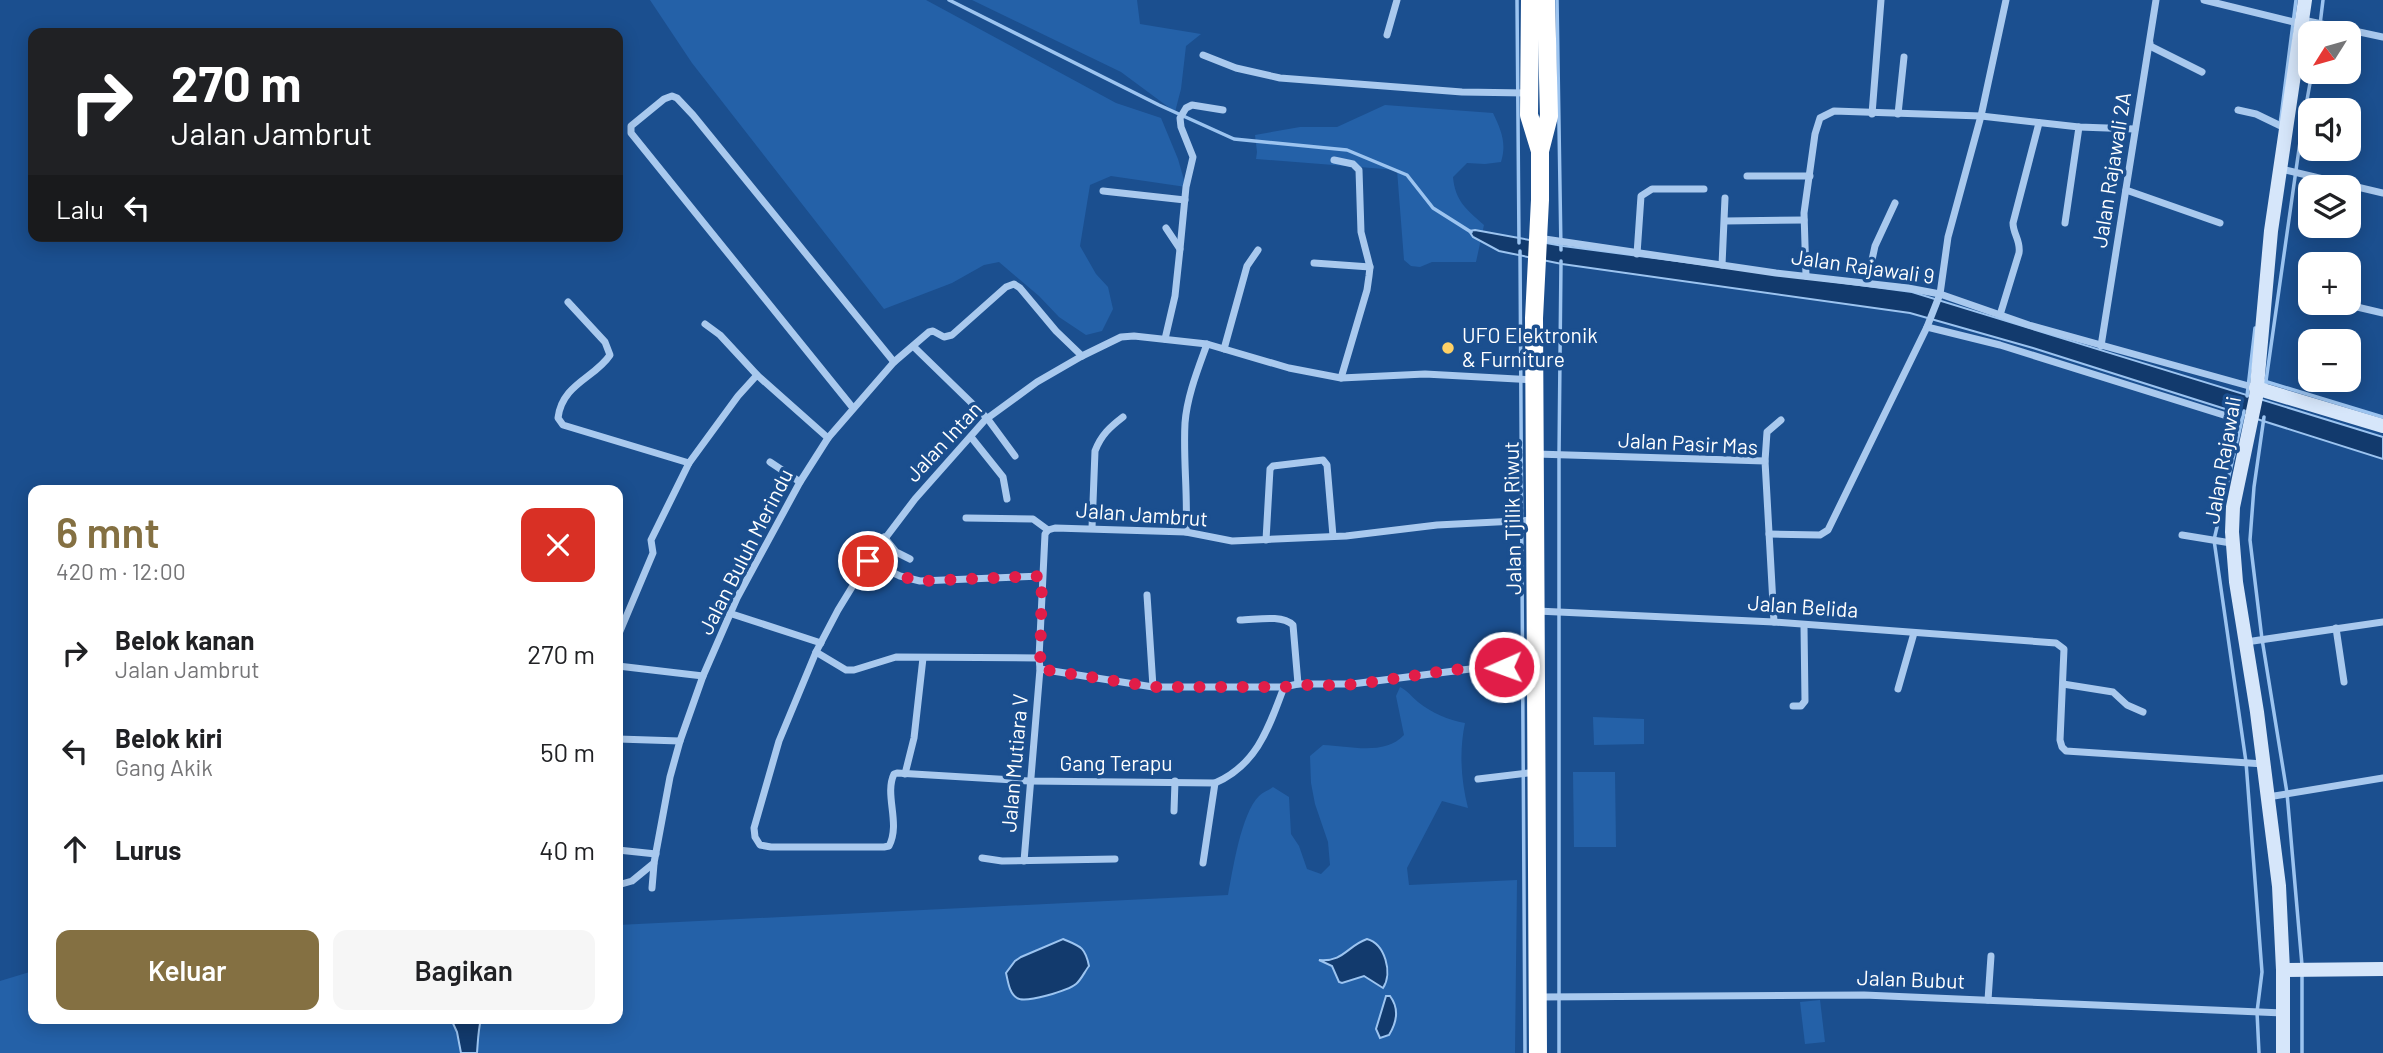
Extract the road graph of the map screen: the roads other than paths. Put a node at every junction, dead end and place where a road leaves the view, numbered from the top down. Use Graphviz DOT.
graph roads {
  1 [pos="1397,0"];
  2 [pos="1530,0"];
  3 [pos="1546,0"];
  4 [pos="1881,0"];
  5 [pos="2006,0"];
  6 [pos="2157,0"];
  7 [pos="2204,0"];
  8 [pos="2305,0"];
  9 [pos="2298,21"];
  10 [pos="2302,21"];
  11 [pos="2361,32"];
  12 [pos="1387,35"];
  13 [pos="2383,37"];
  14 [pos="2150,43"];
  15 [pos="2298,49"];
  16 [pos="1203,55"];
  17 [pos="1905,57"];
  18 [pos="2202,72"];
  19 [pos="1530,93"];
  20 [pos="1223,110"];
  21 [pos="2238,110"];
  22 [pos="1872,114"];
  23 [pos="1898,114"];
  24 [pos="1981,116"];
  25 [pos="2039,123"];
  26 [pos="2079,127"];
  27 [pos="2135,129"];
  28 [pos="2286,129"];
  29 [pos="1540,151"];
  30 [pos="1334,160"];
  31 [pos="2291,171"];
  32 [pos="1747,176"];
  33 [pos="1810,176"];
  34 [pos="1704,189"];
  35 [pos="2126,190"];
  36 [pos="1103,191"];
  37 [pos="2383,193"];
  38 [pos="1725,198"];
  39 [pos="1185,200"];
  40 [pos="1895,203"];
  41 [pos="1804,220"];
  42 [pos="1725,221"];
  43 [pos="2065,223"];
  44 [pos="2220,223"];
  45 [pos="1166,229"];
  46 [pos="1180,249"];
  47 [pos="1258,250"];
  48 [pos="1536,252"];
  49 [pos="1637,254"];
  50 [pos="1314,263"];
  51 [pos="1722,265"];
  52 [pos="1370,267"];
  53 [pos="1806,276"];
  54 [pos="1867,283"];
  55 [pos="1939,297"];
  56 [pos="568,302"];
  57 [pos="2361,308"];
  58 [pos="2383,313"];
  59 [pos="2000,315"];
  60 [pos="1928,323"];
  61 [pos="705,324"];
  62 [pos="1165,339"];
  63 [pos="1207,344"];
  64 [pos="2101,346"];
  65 [pos="914,347"];
  66 [pos="1224,349"];
  67 [pos="1082,356"];
  68 [pos="894,362"];
  69 [pos="757,376"];
  70 [pos="1341,378"];
  71 [pos="1534,380"];
  72 [pos="2256,393"];
  73 [pos="853,408"];
  74 [pos="1123,417"];
  75 [pos="2231,417"];
  76 [pos="987,418"];
  77 [pos="1781,419"];
  78 [pos="2383,426"];
  79 [pos="971,437"];
  80 [pos="828,438"];
  81 [pos="1536,454"];
  82 [pos="1015,456"];
  83 [pos="1765,461"];
  84 [pos="770,462"];
  85 [pos="689,463"];
  86 [pos="800,482"];
  87 [pos="1007,499"];
  88 [pos="966,518"];
  89 [pos="1536,520"];
  90 [pos="1092,528"];
  91 [pos="1048,530"];
  92 [pos="1186,532"];
  93 [pos="1769,534"];
  94 [pos="2182,535"];
  95 [pos="1332,536"];
  96 [pos="884,537"];
  97 [pos="1266,540"];
  98 [pos="2231,543"];
  99 [pos="910,559"];
  100 [pos="868,561"];
  101 [pos="1042,576"];
  102 [pos="1147,595"];
  103 [pos="1537,611"];
  104 [pos="732,614"];
  105 [pos="1240,621"];
  106 [pos="1773,622"];
  107 [pos="2383,622"];
  108 [pos="623,624"];
  109 [pos="1804,626"];
  110 [pos="2336,628"];
  111 [pos="1914,633"];
  112 [pos="2246,642"];
  113 [pos="821,643"];
  114 [pos="816,652"];
  115 [pos="923,658"];
  116 [pos="1039,659"];
  117 [pos="623,667"];
  118 [pos="1536,668"];
  119 [pos="1040,669"];
  120 [pos="703,676"];
  121 [pos="2344,682"];
  122 [pos="1298,684"];
  123 [pos="2063,684"];
  124 [pos="1153,687"];
  125 [pos="1284,687"];
  126 [pos="1898,689"];
  127 [pos="1793,706"];
  128 [pos="2143,712"];
  129 [pos="623,738"];
  130 [pos="680,741"];
  131 [pos="2264,764"];
  132 [pos="1537,772"];
  133 [pos="894,774"];
  134 [pos="905,774"];
  135 [pos="2383,778"];
  136 [pos="1478,779"];
  137 [pos="1029,781"];
  138 [pos="1175,782"];
  139 [pos="1215,783"];
  140 [pos="2268,797"];
  141 [pos="1174,811"];
  142 [pos="623,851"];
  143 [pos="656,854"];
  144 [pos="982,858"];
  145 [pos="1115,859"];
  146 [pos="1024,860"];
  147 [pos="654,863"];
  148 [pos="1203,863"];
  149 [pos="623,884"];
  150 [pos="652,888"];
  151 [pos="1991,956"];
  152 [pos="2383,969"];
  153 [pos="2283,970"];
  154 [pos="1538,997"];
  155 [pos="1988,1000"];
  156 [pos="2283,1013"];
  157 [pos="1538,1053"];
  158 [pos="2283,1053"];
  1 -- 12 [label="street"];
  2 -- 19 [label="highway, Jalan Tjilik Riwut"];
  3 -- 29 [label="highway, Jalan Tjilik Riwut"];
  4 -- 22 [label="street"];
  5 -- 24 [label="street"];
  6 -- 14 [label="street, Jalan Rajawali 2A"];
  7 -- 9 [label="street"];
  8 -- 10 [label="main road, Jalan Rajawali"];
  11 -- 13 [label="street"];
  14 -- 18 [label="street"];
  14 -- 27 [label="street, Jalan Rajawali 2A"];
  15 -- 28 [label="main road, Jalan Rajawali"];
  16 -- 19 [label="street"];
  17 -- 23 [label="street"];
  19 -- 29 [label="highway, Jalan Tjilik Riwut"];
  20 -- 39 [label="street"];
  21 -- 28 [label="street"];
  22 -- 23 [label="street"];
  22 -- 33 [label="street"];
  23 -- 24 [label="street"];
  24 -- 25 [label="street"];
  24 -- 55 [label="street"];
  25 -- 26 [label="street"];
  25 -- 59 [label="street"];
  26 -- 27 [label="street"];
  26 -- 43 [label="street"];
  27 -- 35 [label="street, Jalan Rajawali 2A"];
  28 -- 31 [label="main road, Jalan Rajawali"];
  29 -- 48 [label="highway, Jalan Tjilik Riwut"];
  30 -- 52 [label="street"];
  31 -- 37 [label="street"];
  31 -- 72 [label="main road, Jalan Rajawali"];
  32 -- 33 [label="street"];
  33 -- 41 [label="street"];
  34 -- 49 [label="street"];
  35 -- 44 [label="street"];
  35 -- 64 [label="street, Jalan Rajawali 2A"];
  36 -- 39 [label="street"];
  38 -- 42 [label="street"];
  39 -- 46 [label="street"];
  40 -- 54 [label="street"];
  41 -- 42 [label="street"];
  41 -- 53 [label="street"];
  42 -- 51 [label="street"];
  45 -- 46 [label="street"];
  46 -- 62 [label="street"];
  47 -- 66 [label="street"];
  48 -- 49 [label="street, Jalan Rajawali 9"];
  48 -- 71 [label="highway, Jalan Tjilik Riwut"];
  49 -- 51 [label="street, Jalan Rajawali 9"];
  50 -- 52 [label="street"];
  51 -- 53 [label="street, Jalan Rajawali 9"];
  52 -- 70 [label="street"];
  53 -- 54 [label="street, Jalan Rajawali 9"];
  54 -- 55 [label="street, Jalan Rajawali 9"];
  55 -- 59 [label="street, Jalan Rajawali 9"];
  55 -- 60 [label="street"];
  56 -- 85 [label="street"];
  57 -- 58 [label="street"];
  59 -- 64 [label="street, Jalan Rajawali 9"];
  60 -- 75 [label="street"];
  60 -- 93 [label="street"];
  61 -- 69 [label="street"];
  62 -- 63 [label="street, Jalan Intan"];
  62 -- 67 [label="street, Jalan Intan"];
  63 -- 66 [label="street, Jalan Intan"];
  63 -- 92 [label="street"];
  64 -- 72 [label="street, Jalan Rajawali 9"];
  65 -- 67 [label="street, Jalan Buluh Merindu"];
  65 -- 68 [label="street, Jalan Buluh Merindu"];
  65 -- 76 [label="street"];
  66 -- 70 [label="street, Jalan Intan"];
  67 -- 76 [label="street, Jalan Intan"];
  68 -- 73 [label="street, Jalan Buluh Merindu"];
  68 -- 73 [label="street"];
  69 -- 80 [label="street"];
  69 -- 85 [label="street"];
  70 -- 71 [label="street, Jalan Intan"];
  71 -- 81 [label="highway, Jalan Tjilik Riwut"];
  72 -- 78 [label="main road"];
  72 -- 98 [label="main road, Jalan Rajawali"];
  73 -- 80 [label="street, Jalan Buluh Merindu"];
  74 -- 90 [label="street"];
  76 -- 79 [label="street, Jalan Intan"];
  76 -- 82 [label="street"];
  77 -- 83 [label="street"];
  79 -- 87 [label="street"];
  79 -- 96 [label="street, Jalan Intan"];
  80 -- 86 [label="street, Jalan Buluh Merindu"];
  81 -- 83 [label="street, Jalan Pasir Mas"];
  81 -- 89 [label="highway, Jalan Tjilik Riwut"];
  83 -- 93 [label="street, Jalan Pasir Mas"];
  84 -- 86 [label="street"];
  85 -- 108 [label="street"];
  86 -- 104 [label="street, Jalan Buluh Merindu"];
  88 -- 91 [label="street"];
  89 -- 95 [label="street, Jalan Jambrut"];
  89 -- 103 [label="highway, Jalan Tjilik Riwut"];
  90 -- 91 [label="street, Jalan Jambrut"];
  90 -- 92 [label="street, Jalan Jambrut"];
  91 -- 101 [label="street, Jalan Jambrut"];
  92 -- 97 [label="street, Jalan Jambrut"];
  93 -- 106 [label="street, Jalan Pasir Mas"];
  94 -- 98 [label="street"];
  95 -- 97 [label="street, Jalan Jambrut"];
  95 -- 97 [label="street"];
  96 -- 99 [label="street"];
  96 -- 100 [label="street, Jalan Intan"];
  98 -- 112 [label="main road, Jalan Rajawali"];
  100 -- 101 [label="street"];
  100 -- 113 [label="street, Jalan Intan"];
  101 -- 116 [label="street, Jalan Jambrut"];
  102 -- 124 [label="street"];
  103 -- 106 [label="street, Jalan Belida"];
  103 -- 118 [label="highway, Jalan Tjilik Riwut"];
  104 -- 113 [label="street"];
  104 -- 120 [label="street, Jalan Buluh Merindu"];
  105 -- 122 [label="street"];
  106 -- 109 [label="street, Jalan Belida"];
  107 -- 110 [label="street"];
  109 -- 111 [label="street, Jalan Belida"];
  109 -- 127 [label="street"];
  110 -- 112 [label="street"];
  110 -- 121 [label="street"];
  111 -- 123 [label="street, Jalan Belida"];
  111 -- 126 [label="street"];
  112 -- 131 [label="main road, Jalan Rajawali"];
  113 -- 114 [label="street, Jalan Intan"];
  114 -- 115 [label="street"];
  114 -- 133 [label="street, Jalan Intan"];
  115 -- 116 [label="street"];
  115 -- 134 [label="street"];
  116 -- 119 [label="street, Jalan Jambrut"];
  117 -- 120 [label="street"];
  118 -- 122 [label="street"];
  118 -- 132 [label="highway, Jalan Tjilik Riwut"];
  119 -- 124 [label="street"];
  119 -- 137 [label="street, Jalan Mutiara V"];
  120 -- 130 [label="street, Jalan Buluh Merindu"];
  122 -- 125 [label="street"];
  123 -- 128 [label="street"];
  123 -- 131 [label="street"];
  124 -- 125 [label="street"];
  125 -- 139 [label="street"];
  129 -- 130 [label="street"];
  130 -- 143 [label="street, Jalan Buluh Merindu"];
  131 -- 140 [label="main road, Jalan Rajawali"];
  132 -- 136 [label="street"];
  132 -- 154 [label="highway, Jalan Tjilik Riwut"];
  133 -- 134 [label="street, Gang Terapu"];
  134 -- 137 [label="street, Gang Terapu"];
  135 -- 140 [label="street"];
  137 -- 138 [label="street, Gang Terapu"];
  137 -- 146 [label="street, Jalan Mutiara V"];
  138 -- 139 [label="street, Gang Terapu"];
  138 -- 141 [label="street"];
  139 -- 148 [label="street"];
  140 -- 153 [label="main road, Jalan Rajawali"];
  142 -- 143 [label="street"];
  143 -- 147 [label="street, Jalan Buluh Merindu"];
  144 -- 146 [label="street"];
  145 -- 146 [label="street"];
  147 -- 149 [label="street"];
  147 -- 150 [label="street, Jalan Buluh Merindu"];
  151 -- 155 [label="street"];
  152 -- 153 [label="main road"];
  153 -- 156 [label="main road, Jalan Rajawali"];
  154 -- 155 [label="street, Jalan Bubut"];
  154 -- 157 [label="highway, Jalan Tjilik Riwut"];
  155 -- 156 [label="street, Jalan Bubut"];
  156 -- 158 [label="main road, Jalan Rajawali"];
}
